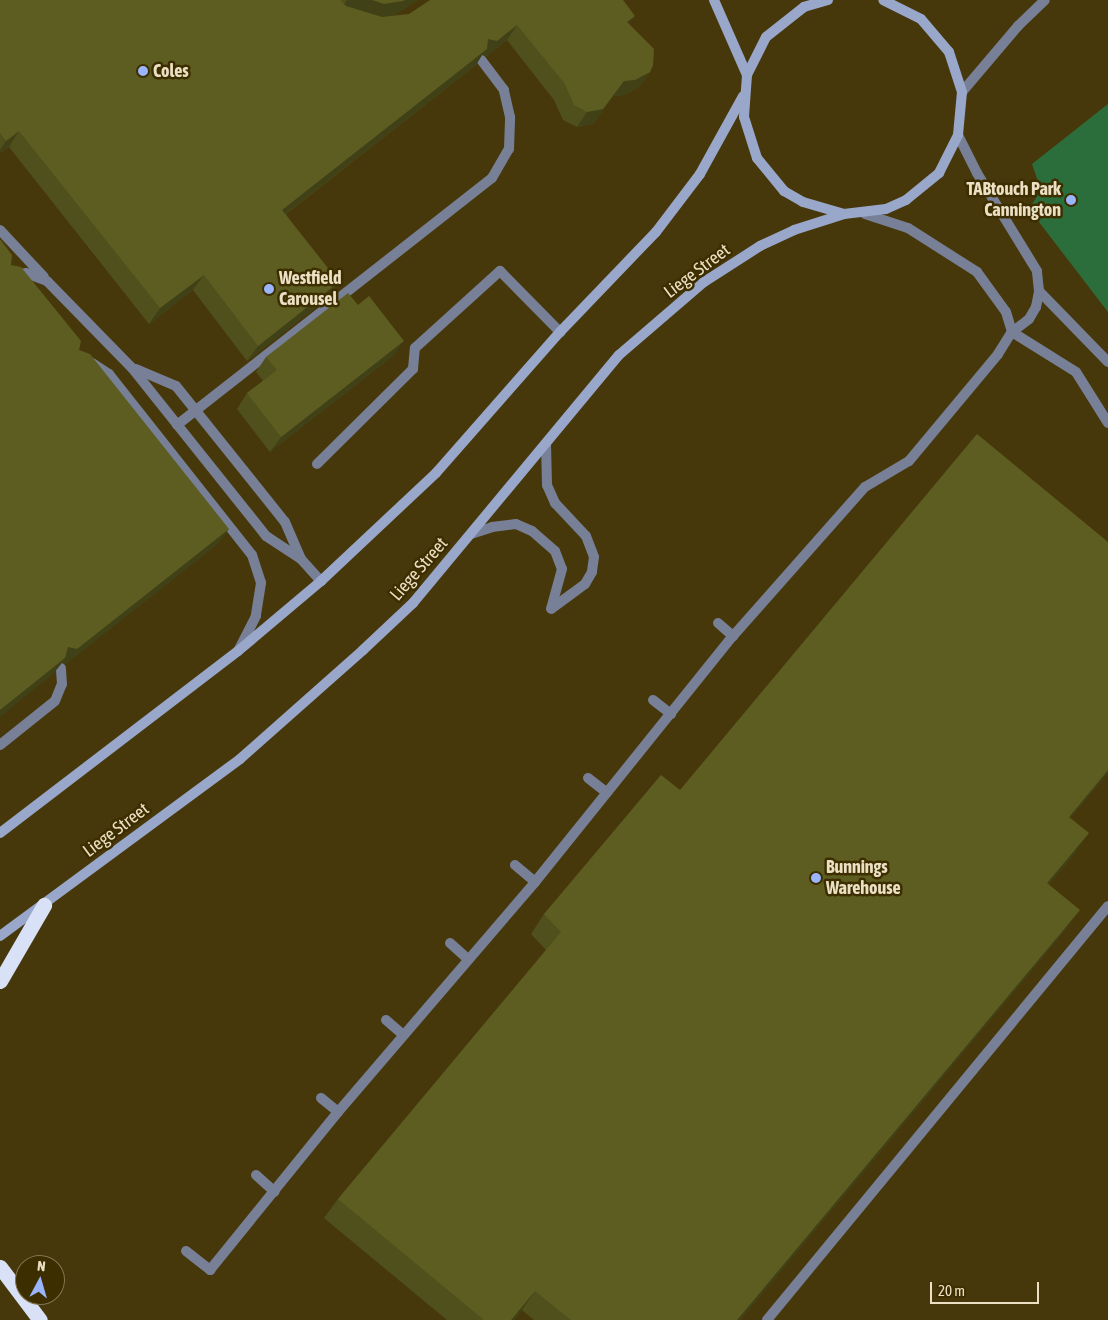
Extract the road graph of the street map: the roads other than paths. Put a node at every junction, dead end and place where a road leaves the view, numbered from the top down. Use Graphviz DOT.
graph roads {
  1 [pos="714,0"];
  2 [pos="828,0"];
  3 [pos="883,0"];
  4 [pos="1045,0"];
  5 [pos="481,60"];
  6 [pos="747,76"];
  7 [pos="962,92"];
  8 [pos="744,96"];
  9 [pos="958,135"];
  10 [pos="844,214"];
  11 [pos="865,214"];
  12 [pos="0,230"];
  13 [pos="5,276"];
  14 [pos="47,281"];
  15 [pos="1038,291"];
  16 [pos="560,332"];
  17 [pos="1012,332"];
  18 [pos="1108,362"];
  19 [pos="82,363"];
  20 [pos="132,368"];
  21 [pos="196,411"];
  22 [pos="1108,423"];
  23 [pos="177,425"];
  24 [pos="546,444"];
  25 [pos="317,464"];
  26 [pos="471,534"];
  27 [pos="300,559"];
  28 [pos="321,582"];
  29 [pos="718,623"];
  30 [pos="733,636"];
  31 [pos="238,651"];
  32 [pos="61,668"];
  33 [pos="652,700"];
  34 [pos="671,714"];
  35 [pos="0,745"];
  36 [pos="588,778"];
  37 [pos="606,793"];
  38 [pos="0,834"];
  39 [pos="515,865"];
  40 [pos="535,882"];
  41 [pos="44,905"];
  42 [pos="1108,906"];
  43 [pos="0,936"];
  44 [pos="450,943"];
  45 [pos="468,959"];
  46 [pos="0,981"];
  47 [pos="386,1020"];
  48 [pos="403,1035"];
  49 [pos="320,1098"];
  50 [pos="338,1112"];
  51 [pos="256,1175"];
  52 [pos="275,1192"];
  53 [pos="186,1250"];
  54 [pos="0,1267"];
  55 [pos="40,1320"];
  56 [pos="767,1320"];
  1 -- 6 [label="street"];
  2 -- 6 [label="street"];
  3 -- 7 [label="street"];
  4 -- 7 [label="street"];
  5 -- 21 [label="street"];
  6 -- 8 [label="street"];
  7 -- 9 [label="street"];
  8 -- 10 [label="street"];
  8 -- 16 [label="street"];
  9 -- 11 [label="street"];
  9 -- 15 [label="street"];
  10 -- 11 [label="street"];
  10 -- 24 [label="street, Liege Street"];
  11 -- 17 [label="street"];
  12 -- 14 [label="street"];
  13 -- 14 [label="street"];
  14 -- 20 [label="street"];
  15 -- 17 [label="street"];
  15 -- 18 [label="street"];
  16 -- 25 [label="street"];
  16 -- 28 [label="street"];
  17 -- 22 [label="street"];
  17 -- 30 [label="street"];
  19 -- 31 [label="street"];
  20 -- 21 [label="street"];
  20 -- 23 [label="street"];
  21 -- 23 [label="street"];
  21 -- 27 [label="street"];
  23 -- 27 [label="street"];
  24 -- 26 [label="street, Liege Street"];
  24 -- 26 [label="street"];
  26 -- 41 [label="street, Liege Street"];
  27 -- 28 [label="street"];
  28 -- 31 [label="street"];
  29 -- 30 [label="street"];
  30 -- 34 [label="street"];
  31 -- 38 [label="street"];
  32 -- 35 [label="street"];
  33 -- 34 [label="street"];
  34 -- 37 [label="street"];
  36 -- 37 [label="street"];
  37 -- 40 [label="street"];
  39 -- 40 [label="street"];
  40 -- 45 [label="street"];
  41 -- 43 [label="street, Liege Street"];
  41 -- 46 [label="highway"];
  42 -- 56 [label="street"];
  44 -- 45 [label="street"];
  45 -- 48 [label="street"];
  47 -- 48 [label="street"];
  48 -- 50 [label="street"];
  49 -- 50 [label="street"];
  50 -- 52 [label="street"];
  51 -- 52 [label="street"];
  52 -- 53 [label="street"];
  54 -- 55 [label="highway"];
}
